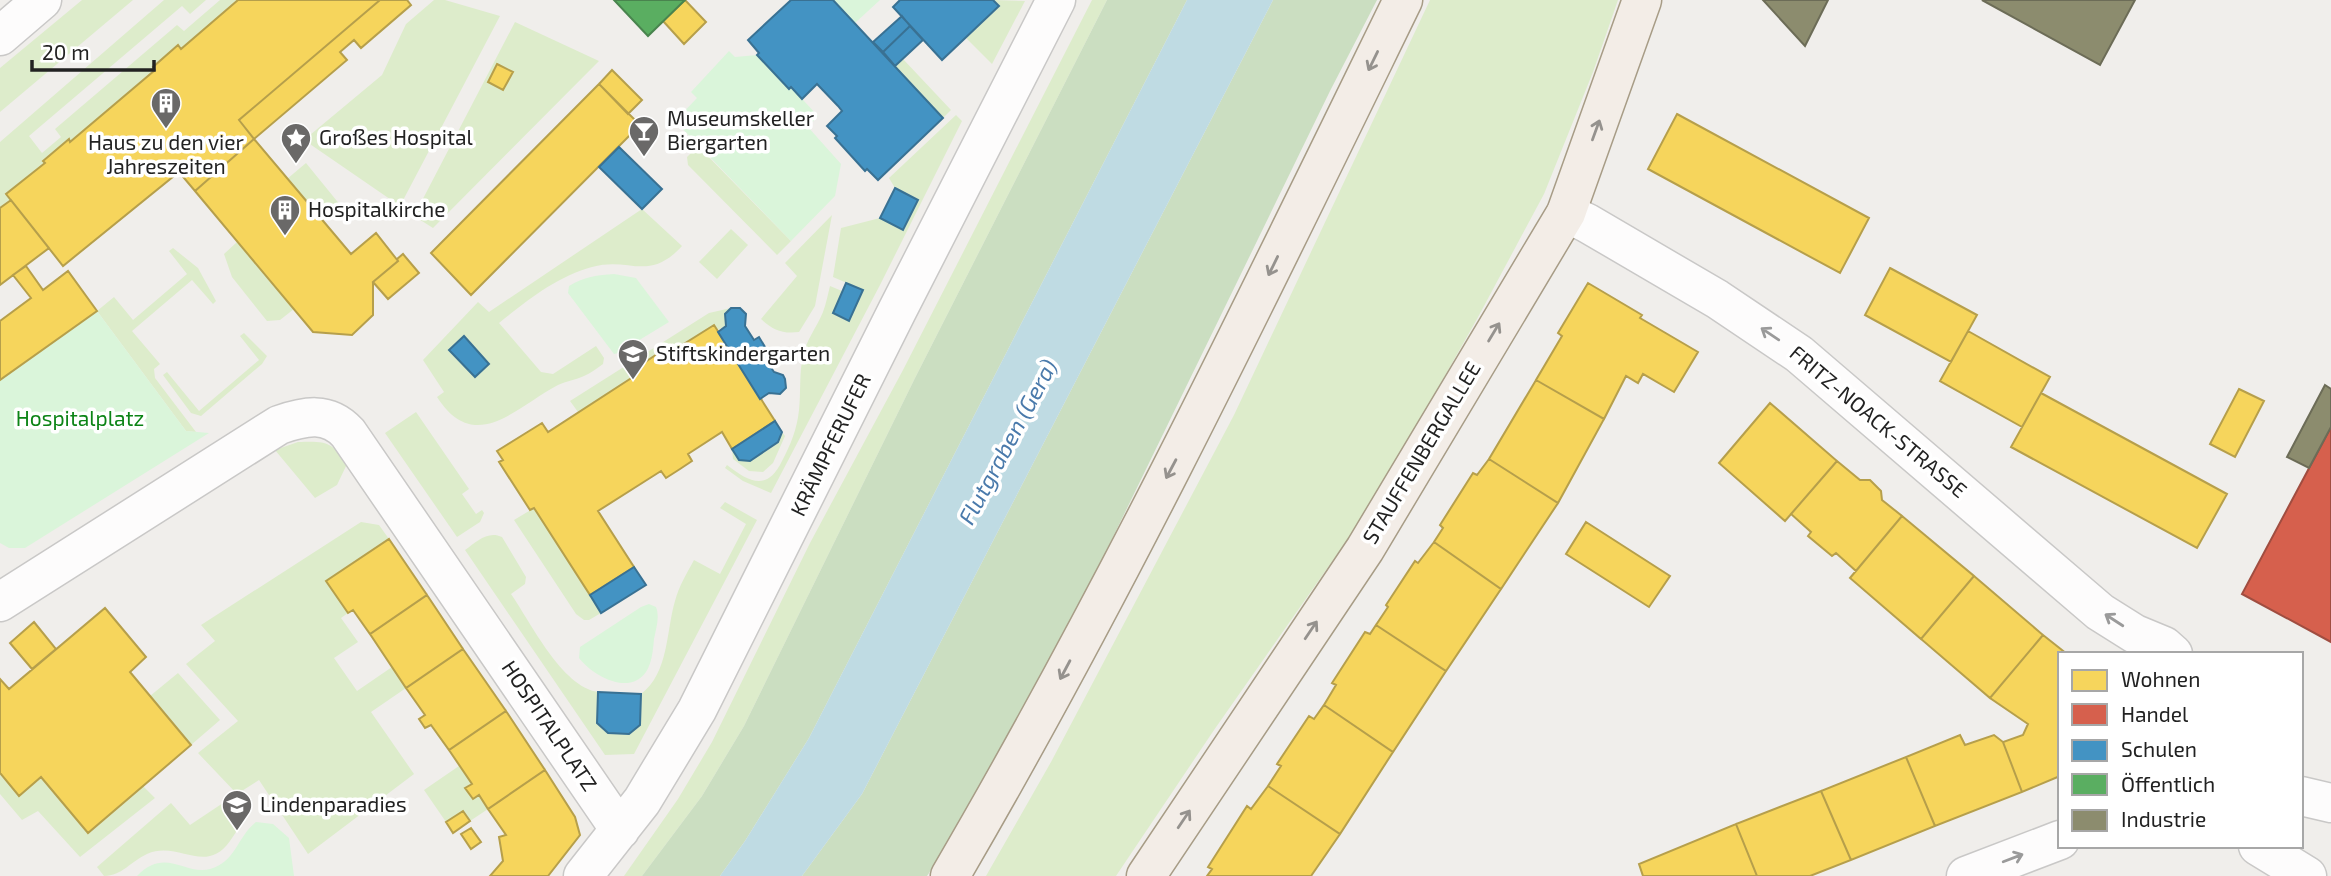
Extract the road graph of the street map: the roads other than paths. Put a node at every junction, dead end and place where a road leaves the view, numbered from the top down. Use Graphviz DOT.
graph roads {
  1 [pos="41,0"];
  2 [pos="1056,0"];
  3 [pos="1403,0"];
  4 [pos="1642,0"];
  5 [pos="0,36"];
  6 [pos="1566,213"];
  7 [pos="1,599"];
  8 [pos="2171,652"];
  9 [pos="2303,796"];
  10 [pos="2331,803"];
  11 [pos="620,830"];
  12 [pos="2058,841"];
  13 [pos="2261,848"];
  14 [pos="583,876"];
  15 [pos="950,876"];
  16 [pos="1146,876"];
  17 [pos="1966,876"];
  18 [pos="2307,876"];
  1 -- 5 [label="street"];
  2 -- 11 [label="street, KRÄMPFERUFER"];
  3 -- 15 [label="main road, one-way"];
  6 -- 4 [label="main road, STAUFFENBERGALLEE, one-way"];
  8 -- 6 [label="street, FRITZ-NOACK-STRASSE, one-way"];
  16 -- 6 [label="main road, STAUFFENBERGALLEE, one-way"];
  7 -- 11 [label="street, HOSPITALPLATZ"];
  9 -- 10 [label="street"];
  11 -- 14 [label="street, KRÄMPFERUFER"];
  17 -- 12 [label="street, one-way"];
  13 -- 18 [label="street"];
}
